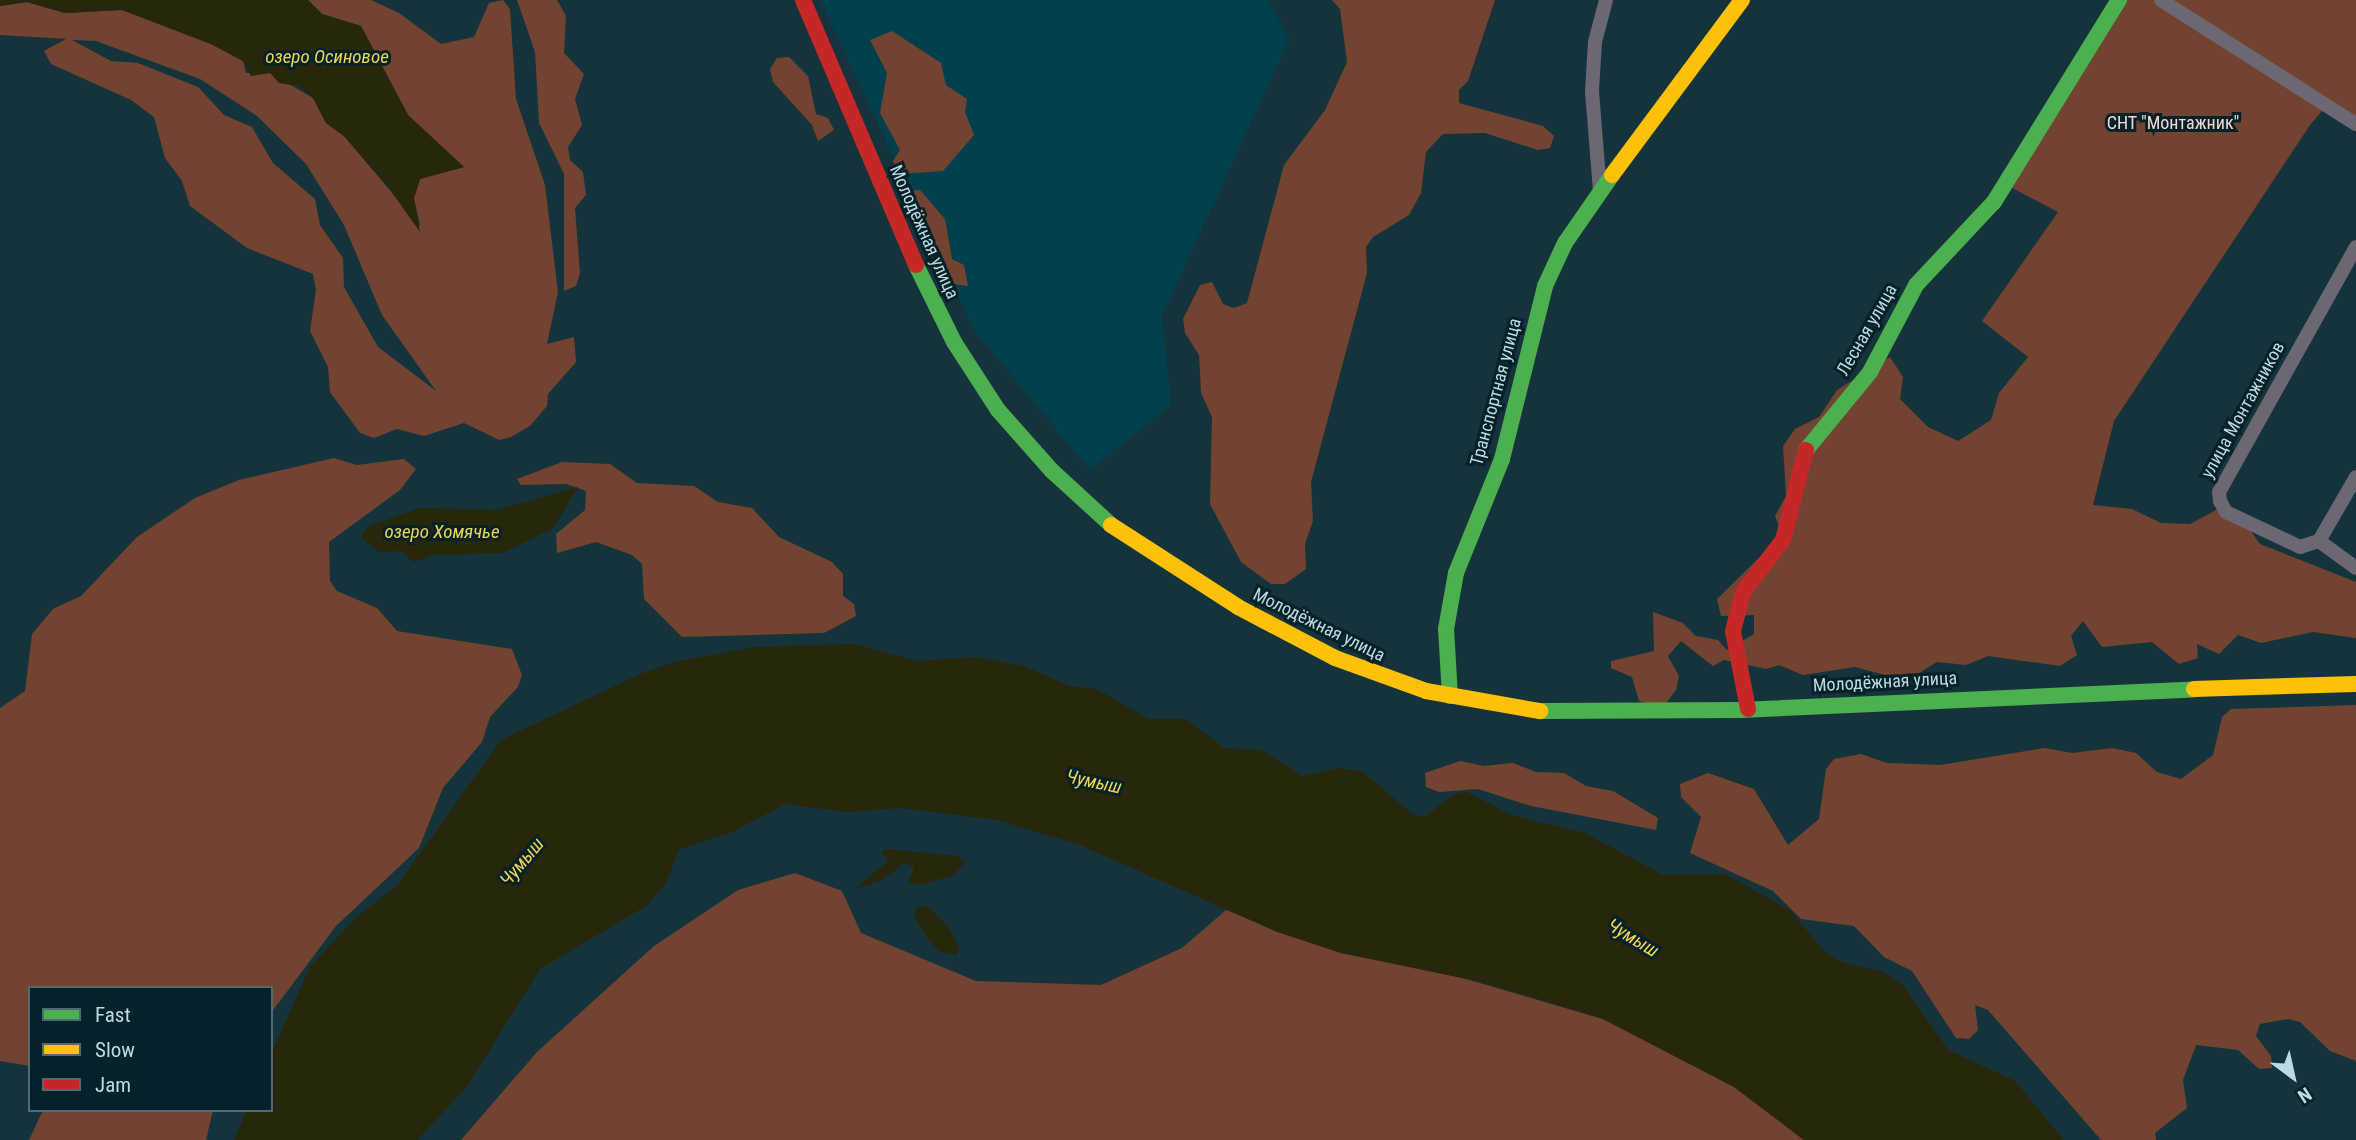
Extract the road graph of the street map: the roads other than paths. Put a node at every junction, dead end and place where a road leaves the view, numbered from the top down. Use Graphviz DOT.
graph roads {
  1 [pos="803,0"];
  2 [pos="1606,0"];
  3 [pos="1742,0"];
  4 [pos="2119,0"];
  5 [pos="2161,0"];
  6 [pos="2356,124"];
  7 [pos="1600,191"];
  8 [pos="2356,247"];
  9 [pos="2356,477"];
  10 [pos="2319,541"];
  11 [pos="2356,568"];
  12 [pos="2356,684"];
  13 [pos="1450,696"];
  14 [pos="1748,709"];
  1 -- 13 [label="street, Молодёжная улица"];
  2 -- 7 [label="street"];
  3 -- 7 [label="street, Транспортная улица"];
  4 -- 14 [label="street, Лесная улица"];
  5 -- 6 [label="street"];
  7 -- 13 [label="street, Транспортная улица"];
  8 -- 10 [label="street, улица Монтажников"];
  9 -- 10 [label="street"];
  10 -- 11 [label="street"];
  12 -- 14 [label="street, Молодёжная улица"];
  13 -- 14 [label="street, Молодёжная улица"];
}
